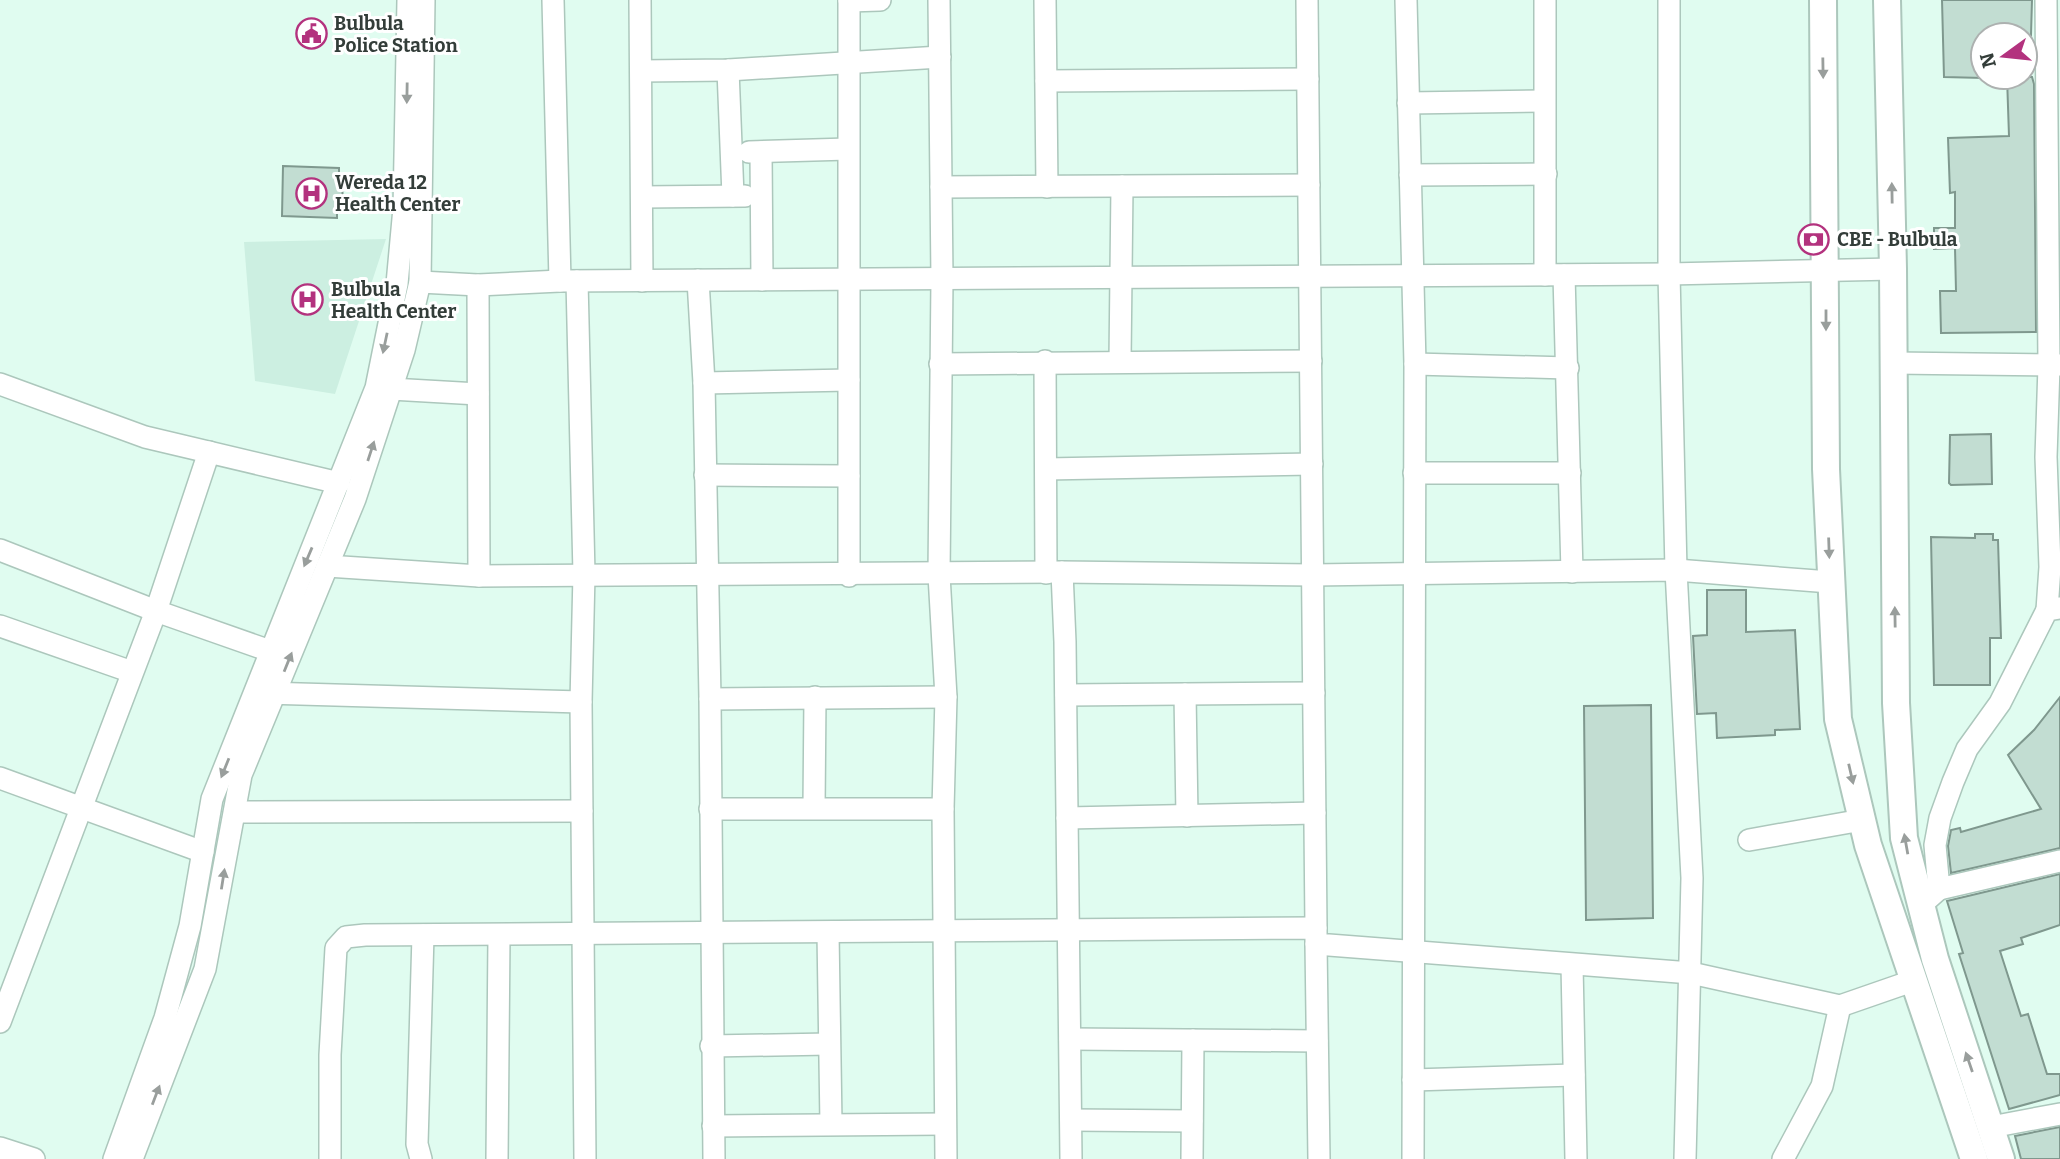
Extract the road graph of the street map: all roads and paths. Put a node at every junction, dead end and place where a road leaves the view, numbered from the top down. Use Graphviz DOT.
graph roads {
  1 [pos="408,0"];
  2 [pos="424,0"];
  3 [pos="553,0"];
  4 [pos="640,0"];
  5 [pos="849,0"];
  6 [pos="880,0"];
  7 [pos="939,0"];
  8 [pos="1045,0"];
  9 [pos="1307,0"];
  10 [pos="1406,0"];
  11 [pos="1545,0"];
  12 [pos="1669,0"];
  13 [pos="1823,0"];
  14 [pos="1887,0"];
  15 [pos="2046,0"];
  16 [pos="940,57"];
  17 [pos="848,65"];
  18 [pos="728,70"];
  19 [pos="641,71"];
  20 [pos="1308,79"];
  21 [pos="1046,80"];
  22 [pos="1544,101"];
  23 [pos="1408,103"];
  24 [pos="2054,115"];
  25 [pos="848,149"];
  26 [pos="761,152"];
  27 [pos="731,153"];
  28 [pos="1546,174"];
  29 [pos="1410,175"];
  30 [pos="1309,185"];
  31 [pos="1122,186"];
  32 [pos="941,187"];
  33 [pos="1047,187"];
  34 [pos="733,196"];
  35 [pos="761,196"];
  36 [pos="642,197"];
  37 [pos="1826,269"];
  38 [pos="1894,270"];
  39 [pos="1669,274"];
  40 [pos="1555,275"];
  41 [pos="1310,276"];
  42 [pos="1411,276"];
  43 [pos="1123,278"];
  44 [pos="849,279"];
  45 [pos="942,279"];
  46 [pos="762,280"];
  47 [pos="568,281"];
  48 [pos="642,281"];
  49 [pos="698,281"];
  50 [pos="420,282"];
  51 [pos="478,285"];
  52 [pos="1045,361"];
  53 [pos="1120,361"];
  54 [pos="1311,361"];
  55 [pos="1894,363"];
  56 [pos="940,364"];
  57 [pos="1415,364"];
  58 [pos="2054,366"];
  59 [pos="1568,368"];
  60 [pos="849,380"];
  61 [pos="704,383"];
  62 [pos="0,384"];
  63 [pos="391,389"];
  64 [pos="478,394"];
  65 [pos="209,452"];
  66 [pos="1311,464"];
  67 [pos="1046,469"];
  68 [pos="1414,473"];
  69 [pos="1570,473"];
  70 [pos="705,475"];
  71 [pos="849,476"];
  72 [pos="339,483"];
  73 [pos="2054,491"];
  74 [pos="0,550"];
  75 [pos="327,566"];
  76 [pos="1676,570"];
  77 [pos="1414,572"];
  78 [pos="1572,572"];
  79 [pos="1054,573"];
  80 [pos="584,574"];
  81 [pos="706,574"];
  82 [pos="939,575"];
  83 [pos="1312,575"];
  84 [pos="479,576"];
  85 [pos="849,576"];
  86 [pos="1830,582"];
  87 [pos="2053,609"];
  88 [pos="156,611"];
  89 [pos="0,626"];
  90 [pos="273,652"];
  91 [pos="132,672"];
  92 [pos="266,693"];
  93 [pos="1314,693"];
  94 [pos="1185,694"];
  95 [pos="1066,695"];
  96 [pos="815,697"];
  97 [pos="946,697"];
  98 [pos="710,699"];
  99 [pos="581,702"];
  100 [pos="0,778"];
  101 [pos="81,806"];
  102 [pos="814,808"];
  103 [pos="710,809"];
  104 [pos="943,809"];
  105 [pos="235,811"];
  106 [pos="583,811"];
  107 [pos="1315,813"];
  108 [pos="1187,816"];
  109 [pos="1067,818"];
  110 [pos="1862,820"];
  111 [pos="1749,840"];
  112 [pos="203,852"];
  113 [pos="2060,861"];
  114 [pos="1930,897"];
  115 [pos="1069,929"];
  116 [pos="944,932"];
  117 [pos="828,933"];
  118 [pos="710,934"];
  119 [pos="424,935"];
  120 [pos="499,936"];
  121 [pos="582,936"];
  122 [pos="1316,936"];
  123 [pos="1413,951"];
  124 [pos="1572,965"];
  125 [pos="1691,973"];
  126 [pos="1914,980"];
  127 [pos="1840,1006"];
  128 [pos="0,1022"];
  129 [pos="1070,1039"];
  130 [pos="1193,1040"];
  131 [pos="1317,1041"];
  132 [pos="830,1044"];
  133 [pos="711,1046"];
  134 [pos="1574,1075"];
  135 [pos="1413,1080"];
  136 [pos="2060,1114"];
  137 [pos="1070,1120"];
  138 [pos="1192,1121"];
  139 [pos="831,1124"];
  140 [pos="945,1124"];
  141 [pos="713,1126"];
  142 [pos="1991,1127"];
  143 [pos="0,1147"];
  144 [pos="34,1159"];
  145 [pos="114,1159"];
  146 [pos="132,1159"];
  147 [pos="330,1159"];
  148 [pos="421,1159"];
  149 [pos="497,1159"];
  150 [pos="585,1159"];
  151 [pos="714,1159"];
  152 [pos="946,1159"];
  153 [pos="1071,1159"];
  154 [pos="1192,1159"];
  155 [pos="1318,1159"];
  156 [pos="1413,1159"];
  157 [pos="1576,1159"];
  158 [pos="1685,1159"];
  159 [pos="1783,1159"];
  160 [pos="1974,1159"];
  161 [pos="2001,1159"];
  1 -- 72 [label="street, one-way"];
  2 -- 50 [label="street"];
  3 -- 47 [label="street"];
  4 -- 19 [label="street"];
  5 -- 6 [label="street"];
  5 -- 17 [label="street"];
  7 -- 16 [label="street"];
  8 -- 21 [label="street"];
  9 -- 20 [label="street"];
  10 -- 23 [label="street"];
  11 -- 22 [label="street"];
  12 -- 39 [label="street"];
  13 -- 37 [label="main road, one-way"];
  38 -- 14 [label="main road, one-way"];
  15 -- 24 [label="street"];
  16 -- 17 [label="street"];
  16 -- 32 [label="street"];
  17 -- 18 [label="street"];
  17 -- 25 [label="street"];
  18 -- 19 [label="street"];
  18 -- 27 [label="street"];
  19 -- 36 [label="street"];
  20 -- 21 [label="street"];
  20 -- 30 [label="street"];
  21 -- 33 [label="street"];
  22 -- 23 [label="street"];
  22 -- 28 [label="street"];
  23 -- 29 [label="street"];
  24 -- 58 [label="street"];
  25 -- 26 [label="street"];
  25 -- 44 [label="street"];
  26 -- 27 [label="street"];
  26 -- 35 [label="street"];
  27 -- 34 [label="street"];
  28 -- 29 [label="street"];
  28 -- 40 [label="street"];
  29 -- 42 [label="street"];
  30 -- 31 [label="street"];
  30 -- 41 [label="street"];
  31 -- 33 [label="street"];
  31 -- 43 [label="street"];
  32 -- 33 [label="street"];
  32 -- 45 [label="street"];
  34 -- 35 [label="street"];
  34 -- 36 [label="street"];
  35 -- 46 [label="street"];
  36 -- 48 [label="street"];
  37 -- 38 [label="street"];
  37 -- 39 [label="street"];
  37 -- 86 [label="main road, one-way"];
  38 -- 55 [label="main road"];
  39 -- 40 [label="street"];
  39 -- 76 [label="street"];
  40 -- 42 [label="street"];
  40 -- 59 [label="street"];
  41 -- 42 [label="street"];
  41 -- 43 [label="street"];
  41 -- 54 [label="street"];
  42 -- 57 [label="street"];
  43 -- 45 [label="street"];
  43 -- 53 [label="street"];
  44 -- 45 [label="street"];
  44 -- 46 [label="street"];
  44 -- 60 [label="street"];
  45 -- 56 [label="street"];
  46 -- 49 [label="street"];
  47 -- 48 [label="street"];
  47 -- 51 [label="street"];
  47 -- 80 [label="street"];
  48 -- 49 [label="street"];
  49 -- 61 [label="street"];
  50 -- 51 [label="street"];
  50 -- 63 [label="street"];
  51 -- 64 [label="street"];
  52 -- 53 [label="street"];
  52 -- 56 [label="street"];
  52 -- 67 [label="street"];
  53 -- 54 [label="street"];
  54 -- 66 [label="street"];
  55 -- 58 [label="street"];
  114 -- 55 [label="main road, one-way"];
  56 -- 82 [label="street"];
  57 -- 59 [label="street"];
  57 -- 68 [label="street"];
  58 -- 73 [label="street"];
  59 -- 69 [label="street"];
  60 -- 61 [label="street"];
  60 -- 71 [label="street"];
  61 -- 70 [label="street"];
  62 -- 65 [label="street"];
  63 -- 64 [label="street"];
  75 -- 63 [label="street, one-way"];
  64 -- 84 [label="street"];
  65 -- 72 [label="street"];
  65 -- 88 [label="street"];
  66 -- 67 [label="street"];
  66 -- 83 [label="street"];
  67 -- 79 [label="street"];
  68 -- 69 [label="street"];
  68 -- 77 [label="street"];
  69 -- 78 [label="street"];
  70 -- 71 [label="street"];
  70 -- 81 [label="street"];
  71 -- 85 [label="street"];
  72 -- 90 [label="street, one-way"];
  73 -- 87 [label="street"];
  74 -- 88 [label="street"];
  75 -- 84 [label="street"];
  92 -- 75 [label="street, one-way"];
  76 -- 78 [label="street"];
  76 -- 86 [label="street"];
  76 -- 125 [label="street"];
  77 -- 78 [label="street"];
  77 -- 83 [label="street"];
  77 -- 123 [label="street"];
  79 -- 82 [label="street"];
  79 -- 83 [label="street"];
  79 -- 95 [label="street"];
  80 -- 81 [label="street"];
  80 -- 84 [label="street"];
  80 -- 99 [label="street"];
  81 -- 85 [label="street"];
  81 -- 98 [label="street"];
  82 -- 85 [label="street"];
  82 -- 97 [label="street"];
  83 -- 93 [label="street"];
  86 -- 110 [label="main road, one-way"];
  87 -- 114 [label="street"];
  88 -- 90 [label="street"];
  88 -- 91 [label="street"];
  89 -- 91 [label="street"];
  90 -- 92 [label="street"];
  91 -- 101 [label="street"];
  92 -- 99 [label="street"];
  92 -- 105 [label="street"];
  92 -- 112 [label="street, one-way"];
  93 -- 94 [label="street"];
  93 -- 107 [label="street"];
  94 -- 95 [label="street"];
  94 -- 108 [label="street"];
  95 -- 109 [label="street"];
  96 -- 97 [label="street"];
  96 -- 98 [label="street"];
  96 -- 102 [label="street"];
  97 -- 104 [label="street"];
  98 -- 103 [label="street"];
  99 -- 106 [label="street"];
  100 -- 101 [label="street"];
  101 -- 112 [label="street"];
  101 -- 128 [label="street"];
  102 -- 103 [label="street"];
  102 -- 104 [label="street"];
  103 -- 118 [label="street"];
  104 -- 116 [label="street"];
  105 -- 106 [label="street"];
  146 -- 105 [label="street, one-way"];
  106 -- 121 [label="street"];
  107 -- 108 [label="street"];
  107 -- 122 [label="street"];
  108 -- 109 [label="street"];
  109 -- 115 [label="street"];
  110 -- 111 [label="street"];
  110 -- 126 [label="main road"];
  112 -- 145 [label="street"];
  113 -- 114 [label="street"];
  142 -- 114 [label="main road, one-way"];
  115 -- 116 [label="street"];
  115 -- 122 [label="street"];
  115 -- 129 [label="street"];
  116 -- 117 [label="street"];
  116 -- 140 [label="street"];
  117 -- 118 [label="street"];
  117 -- 132 [label="street"];
  118 -- 121 [label="street"];
  118 -- 133 [label="street"];
  119 -- 120 [label="street"];
  119 -- 147 [label="street"];
  119 -- 148 [label="street"];
  120 -- 121 [label="street"];
  120 -- 149 [label="street"];
  121 -- 150 [label="street"];
  122 -- 123 [label="street"];
  122 -- 131 [label="street"];
  123 -- 124 [label="street"];
  123 -- 135 [label="street"];
  124 -- 125 [label="street"];
  124 -- 134 [label="street"];
  125 -- 127 [label="street"];
  125 -- 158 [label="street"];
  126 -- 127 [label="street"];
  126 -- 160 [label="main road"];
  127 -- 159 [label="street"];
  129 -- 130 [label="street"];
  129 -- 137 [label="street"];
  130 -- 131 [label="street"];
  130 -- 138 [label="street"];
  131 -- 155 [label="street"];
  132 -- 133 [label="street"];
  132 -- 139 [label="street"];
  133 -- 141 [label="street"];
  134 -- 135 [label="street"];
  134 -- 157 [label="street"];
  135 -- 156 [label="street"];
  136 -- 142 [label="street"];
  137 -- 138 [label="street"];
  137 -- 153 [label="street"];
  138 -- 154 [label="street"];
  139 -- 140 [label="street"];
  139 -- 141 [label="street"];
  140 -- 152 [label="street"];
  141 -- 151 [label="street"];
  142 -- 161 [label="main road"];
  143 -- 144 [label="street"];
}
